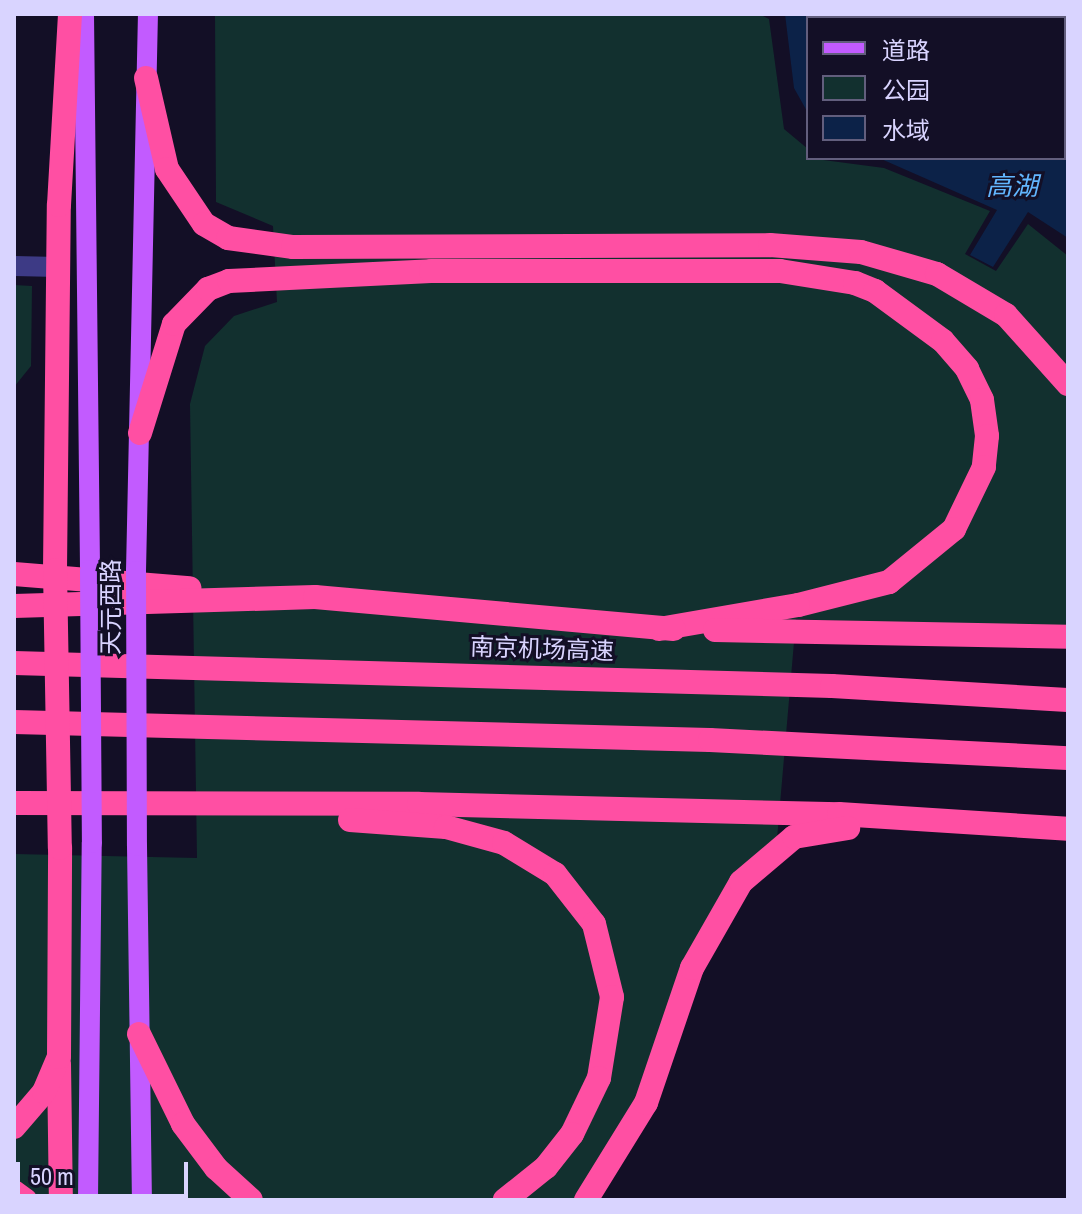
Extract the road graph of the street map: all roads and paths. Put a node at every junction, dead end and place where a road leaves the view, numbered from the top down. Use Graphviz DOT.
graph roads {
  1 [pos="70,14"];
  2 [pos="84,14"];
  3 [pos="148,14"];
  4 [pos="146,78"];
  5 [pos="14,266"];
  6 [pos="58,267"];
  7 [pos="1068,384"];
  8 [pos="140,433"];
  9 [pos="14,574"];
  10 [pos="315,597"];
  11 [pos="14,606"];
  12 [pos="659,629"];
  13 [pos="1068,637"];
  14 [pos="14,663"];
  15 [pos="1068,700"];
  16 [pos="14,722"];
  17 [pos="1068,758"];
  18 [pos="14,803"];
  19 [pos="226,805"];
  20 [pos="1058,828"];
  21 [pos="139,1034"];
  22 [pos="59,1057"];
  23 [pos="14,1127"];
  24 [pos="14,1192"];
  25 [pos="25,1200"];
  26 [pos="61,1200"];
  27 [pos="88,1200"];
  28 [pos="142,1200"];
  29 [pos="251,1200"];
  30 [pos="505,1200"];
  31 [pos="586,1200"];
  1 -- 6 [label="highway"];
  2 -- 27 [label="main road, 天元西路, bridge"];
  3 -- 4 [label="main road, 天元西路"];
  4 -- 7 [label="highway"];
  4 -- 8 [label="main road, 天元西路"];
  5 -- 6 [label="lane"];
  6 -- 22 [label="highway, bridge"];
  8 -- 12 [label="highway"];
  8 -- 21 [label="main road, 天元西路, bridge"];
  9 -- 10 [label="highway"];
  10 -- 11 [label="highway"];
  10 -- 12 [label="highway"];
  12 -- 13 [label="highway"];
  14 -- 15 [label="highway, 南京机场高速"];
  16 -- 17 [label="highway"];
  18 -- 19 [label="highway"];
  19 -- 20 [label="highway"];
  19 -- 30 [label="highway"];
  20 -- 31 [label="highway"];
  21 -- 28 [label="main road, 天元西路"];
  21 -- 29 [label="highway"];
  22 -- 23 [label="highway"];
  22 -- 26 [label="highway"];
  24 -- 25 [label="highway"];
}
